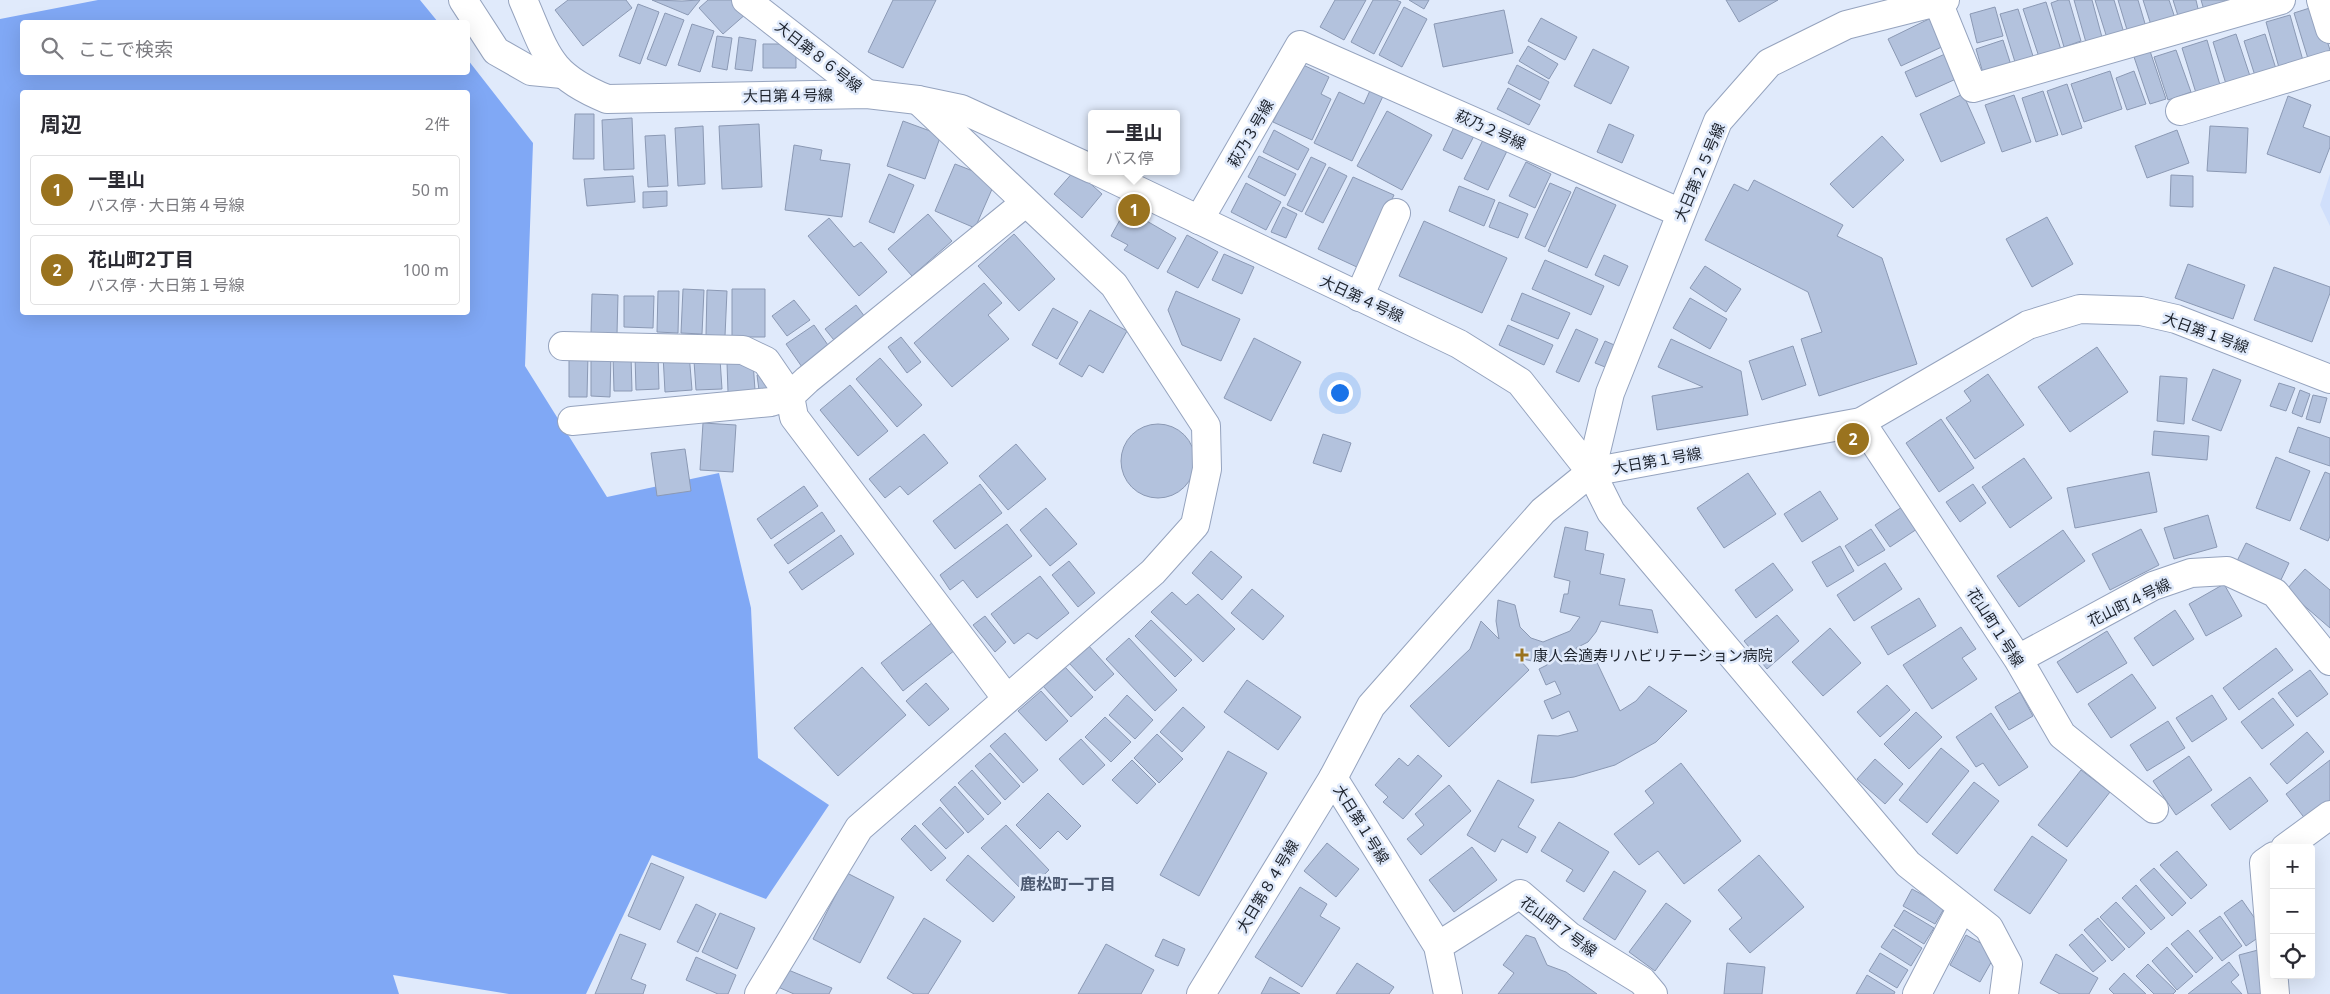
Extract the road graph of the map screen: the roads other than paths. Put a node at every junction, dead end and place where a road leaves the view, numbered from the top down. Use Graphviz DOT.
graph roads {
  1 [pos="463,0"];
  2 [pos="523,0"];
  3 [pos="746,0"];
  4 [pos="2282,0"];
  5 [pos="2321,0"];
  6 [pos="1942,1"];
  7 [pos="2330,29"];
  8 [pos="1300,45"];
  9 [pos="2330,64"];
  10 [pos="562,74"];
  11 [pos="867,94"];
  12 [pos="918,100"];
  13 [pos="2180,111"];
  14 [pos="1088,167"];
  15 [pos="1105,175"];
  16 [pos="1025,204"];
  17 [pos="1396,213"];
  18 [pos="1682,214"];
  19 [pos="1199,220"];
  20 [pos="1359,297"];
  21 [pos="563,346"];
  22 [pos="2330,379"];
  23 [pos="790,396"];
  24 [pos="572,421"];
  25 [pos="1862,422"];
  26 [pos="1591,472"];
  27 [pos="2018,659"];
  28 [pos="2330,661"];
  29 [pos="1007,699"];
  30 [pos="1333,778"];
  31 [pos="2154,809"];
  32 [pos="2330,815"];
  33 [pos="2289,844"];
  34 [pos="2274,889"];
  35 [pos="1962,907"];
  36 [pos="1438,946"];
  37 [pos="758,994"];
  38 [pos="1201,994"];
  39 [pos="1448,994"];
  40 [pos="1653,994"];
  41 [pos="1916,994"];
  42 [pos="2004,994"];
  43 [pos="2275,994"];
  1 -- 10 [label="street"];
  2 -- 10 [label="street, 大日第４号線"];
  3 -- 11 [label="street, 大日第８６号線"];
  4 -- 6 [label="street"];
  5 -- 7 [label="street"];
  6 -- 18 [label="street, 大日第２５号線"];
  8 -- 18 [label="street, 萩乃２号線"];
  8 -- 19 [label="street, 萩乃３号線"];
  9 -- 13 [label="street"];
  10 -- 11 [label="street, 大日第４号線"];
  11 -- 12 [label="street, 大日第４号線"];
  12 -- 14 [label="street, 大日第４号線"];
  12 -- 16 [label="street"];
  15 -- 19 [label="street, 大日第４号線"];
  16 -- 23 [label="street"];
  16 -- 29 [label="street"];
  17 -- 20 [label="street"];
  18 -- 26 [label="street, 大日第２５号線"];
  19 -- 20 [label="street, 大日第４号線"];
  20 -- 26 [label="street, 大日第４号線"];
  21 -- 23 [label="street"];
  22 -- 25 [label="street, 大日第１号線"];
  23 -- 24 [label="street"];
  23 -- 29 [label="street"];
  25 -- 26 [label="street, 大日第１号線"];
  25 -- 27 [label="street, 花山町１号線"];
  26 -- 30 [label="street, 大日第１号線"];
  26 -- 35 [label="street, 大日第４号線"];
  27 -- 28 [label="street, 花山町４号線"];
  27 -- 31 [label="street, 花山町１号線"];
  29 -- 37 [label="street"];
  30 -- 36 [label="street, 大日第１号線"];
  30 -- 38 [label="street, 大日第８４号線"];
  32 -- 33 [label="street"];
  34 -- 43 [label="street"];
  35 -- 41 [label="street"];
  35 -- 42 [label="street, 大日第４号線"];
  36 -- 39 [label="street, 大日第１号線"];
  36 -- 40 [label="street, 花山町７号線"];
}
